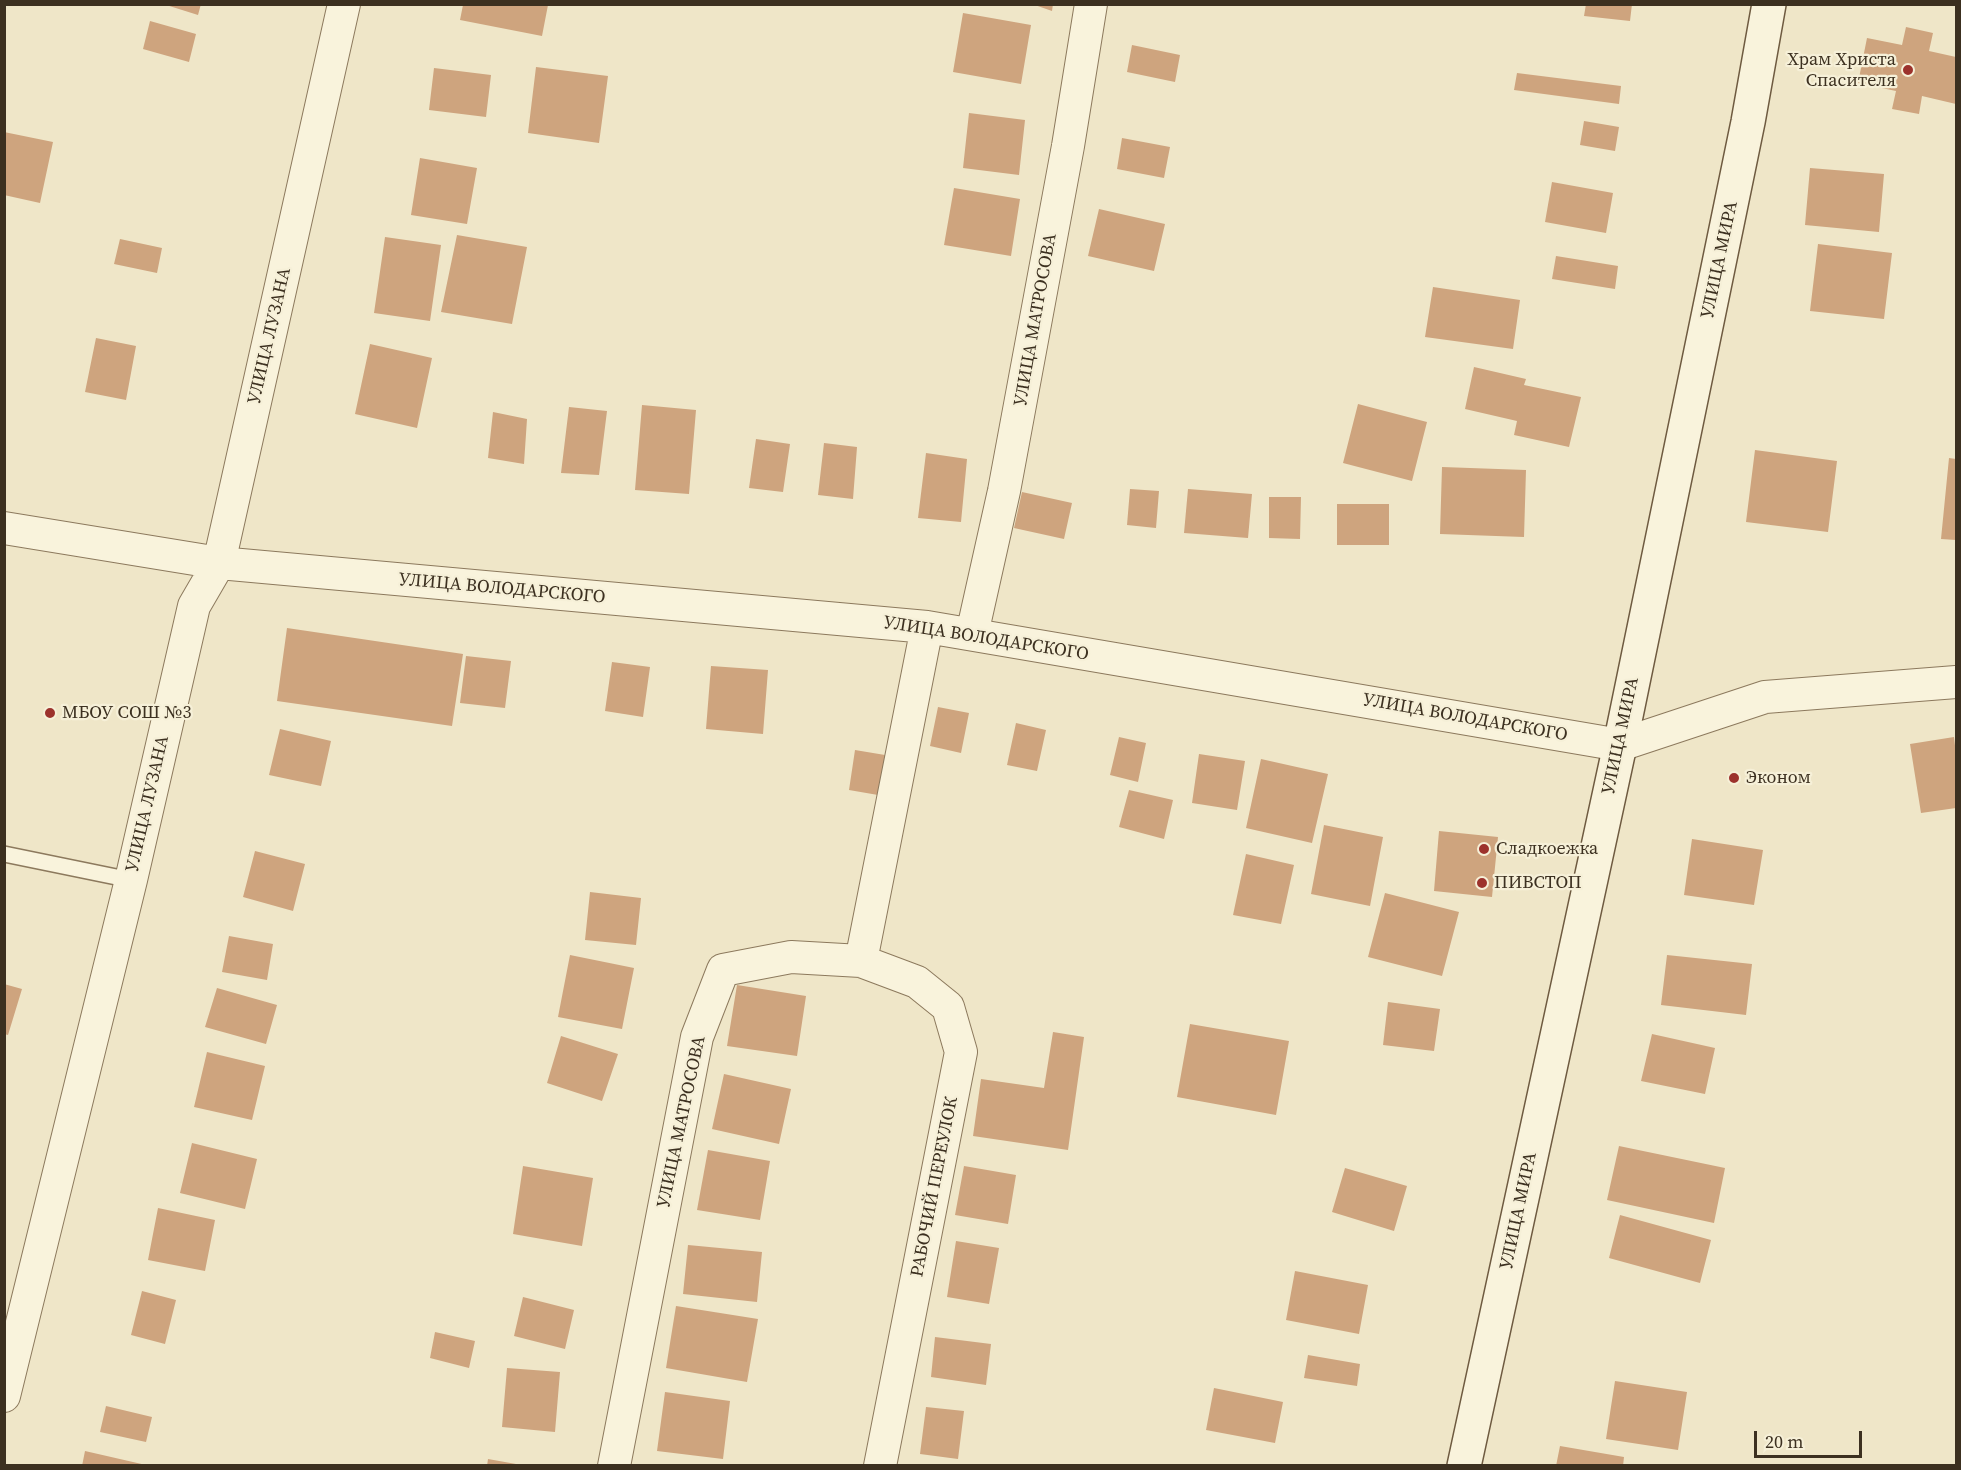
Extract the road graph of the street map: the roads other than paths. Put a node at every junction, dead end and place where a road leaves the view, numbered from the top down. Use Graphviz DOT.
graph roads {
  1 [pos="344,4"];
  2 [pos="1091,4"];
  3 [pos="1769,4"];
  4 [pos="4,528"];
  5 [pos="219,563"];
  6 [pos="927,627"];
  7 [pos="972,634"];
  8 [pos="1956,682"];
  9 [pos="1620,745"];
  10 [pos="4,854"];
  11 [pos="130,880"];
  12 [pos="861,961"];
  13 [pos="4,1396"];
  14 [pos="614,1466"];
  15 [pos="880,1466"];
  16 [pos="1464,1466"];
  1 -- 5 [label="street, УЛИЦА ЛУЗАНА"];
  2 -- 7 [label="street, УЛИЦА МАТРОСОВА"];
  3 -- 9 [label="main road, УЛИЦА МИРА"];
  4 -- 5 [label="street, УЛИЦА ВОЛОДАРСКОГО"];
  5 -- 6 [label="street, УЛИЦА ВОЛОДАРСКОГО"];
  5 -- 11 [label="street, УЛИЦА ЛУЗАНА"];
  6 -- 7 [label="street, УЛИЦА ВОЛОДАРСКОГО"];
  6 -- 12 [label="street"];
  7 -- 9 [label="street, УЛИЦА ВОЛОДАРСКОГО"];
  8 -- 9 [label="street, УЛИЦА ВОЛОДАРСКОГО"];
  9 -- 16 [label="main road, УЛИЦА МИРА"];
  10 -- 11 [label="lane"];
  11 -- 13 [label="street, УЛИЦА ЛУЗАНА"];
  12 -- 14 [label="street, УЛИЦА МАТРОСОВА"];
  12 -- 15 [label="street, РАБОЧИЙ ПЕРЕУЛОК"];
}
